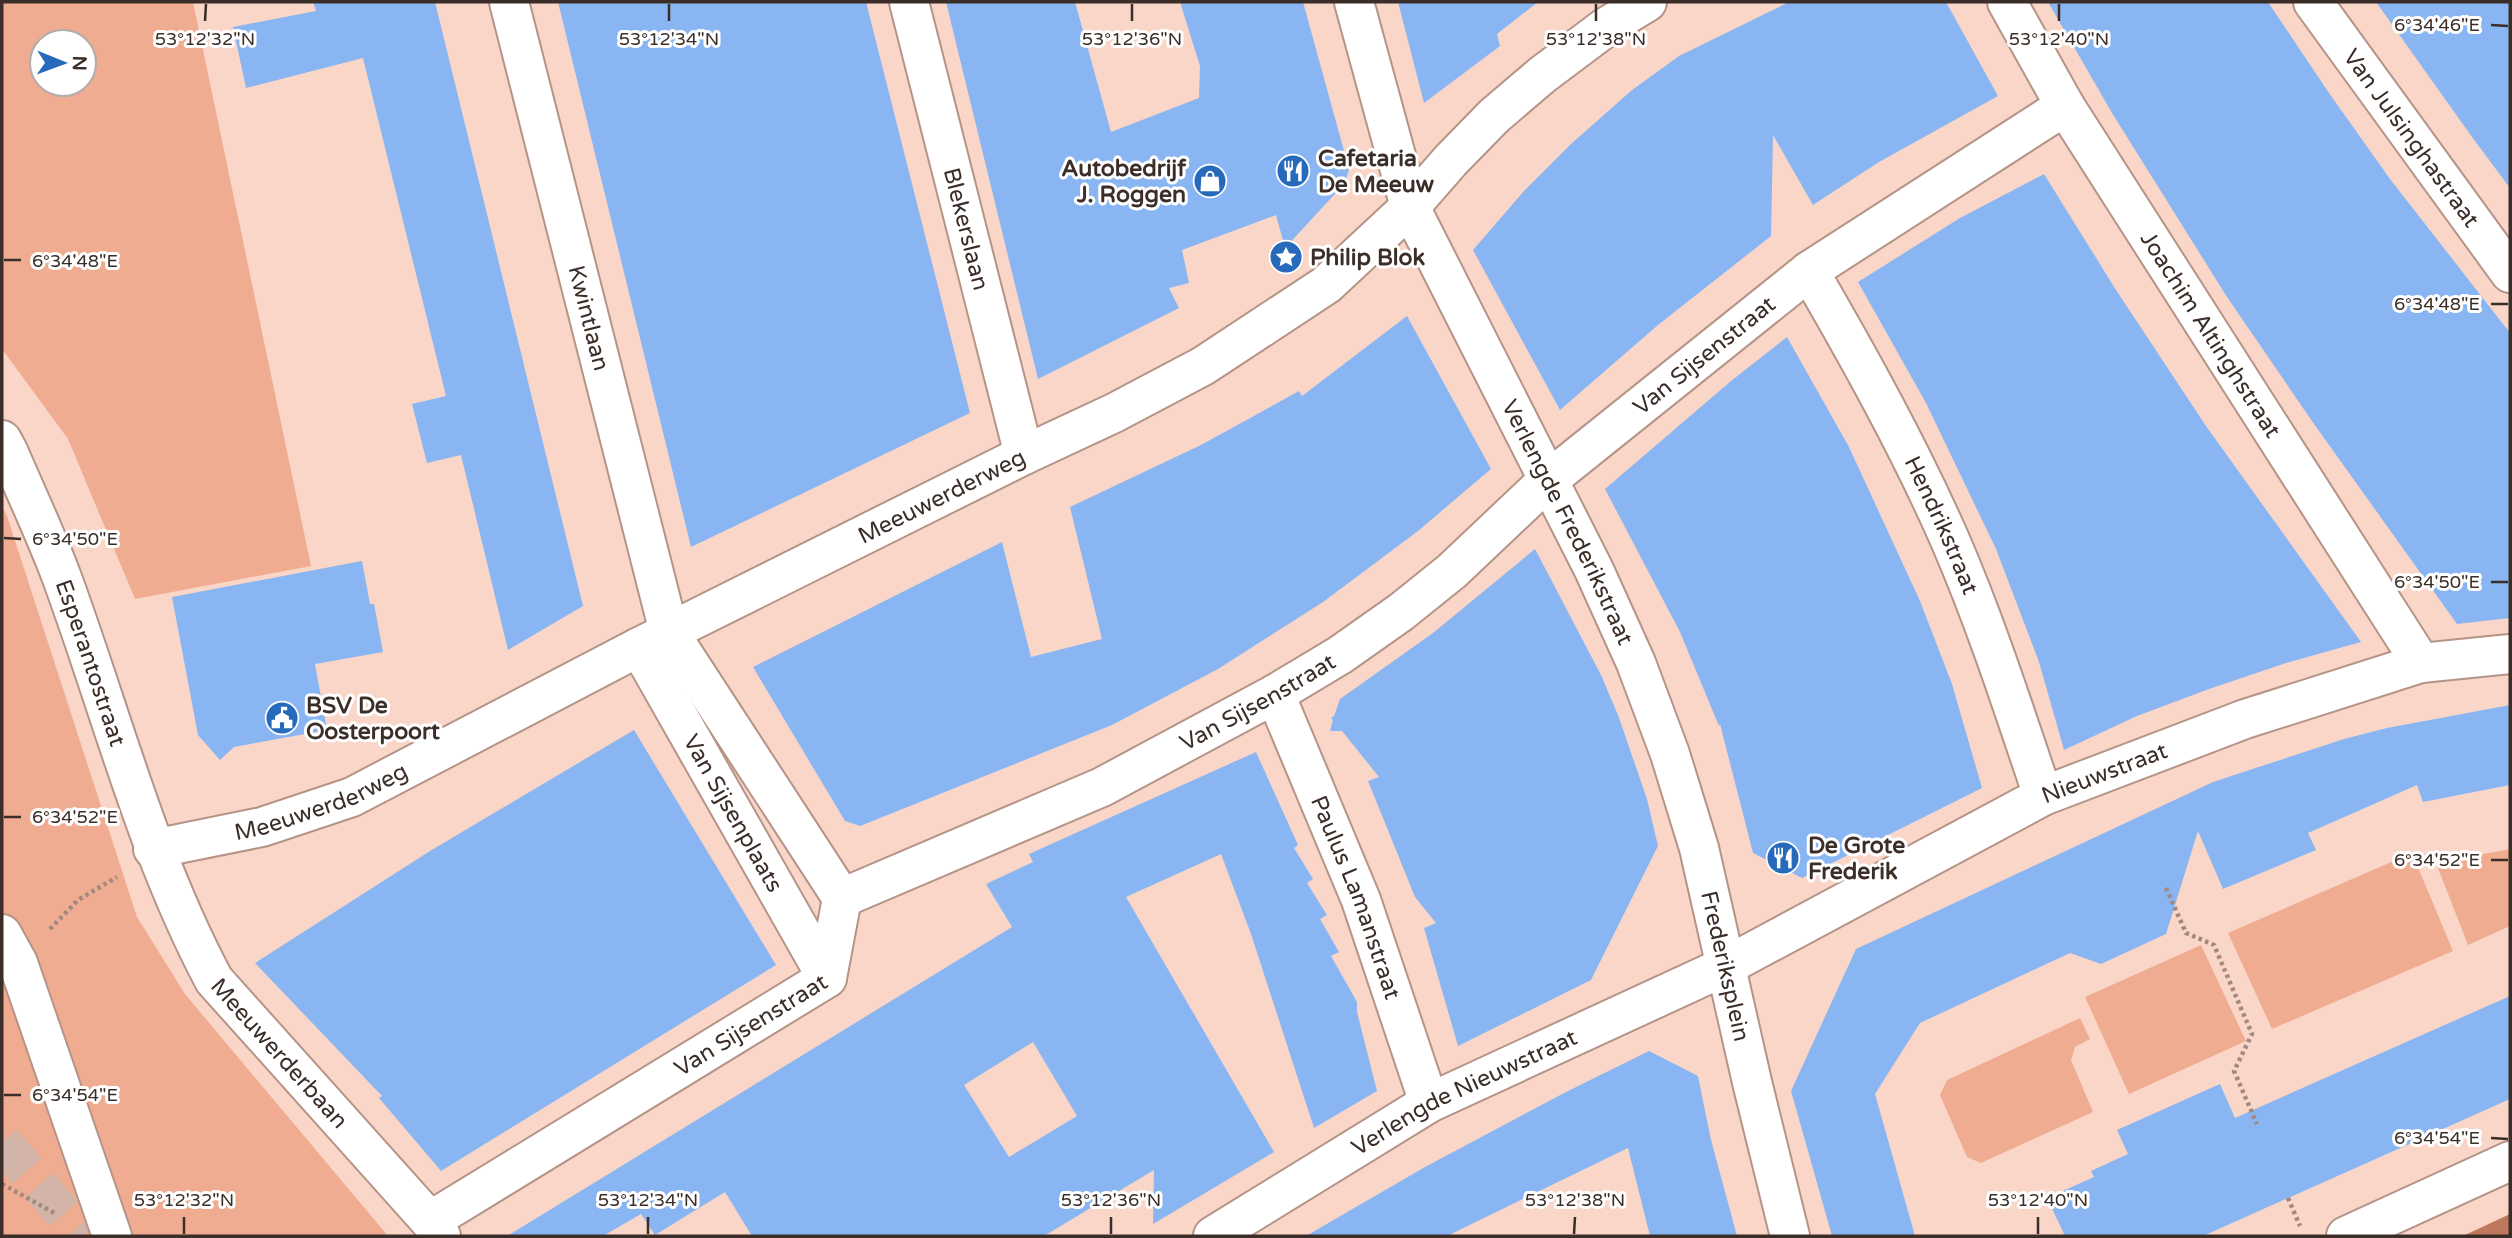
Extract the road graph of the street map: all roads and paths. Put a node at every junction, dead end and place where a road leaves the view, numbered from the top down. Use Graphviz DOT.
graph roads {
  1 [pos="509,2"];
  2 [pos="909,2"];
  3 [pos="1353,2"];
  4 [pos="1647,2"];
  5 [pos="2007,2"];
  6 [pos="2313,2"];
  7 [pos="2065,106"];
  8 [pos="1410,207"];
  9 [pos="1809,271"];
  10 [pos="2510,273"];
  11 [pos="2,440"];
  12 [pos="1024,455"];
  13 [pos="1547,481"];
  14 [pos="654,640"];
  15 [pos="2510,654"];
  16 [pos="2421,663"];
  17 [pos="1275,694"];
  18 [pos="2043,796"];
  19 [pos="1699,848"];
  20 [pos="153,849"];
  21 [pos="2166,888"];
  22 [pos="842,898"];
  23 [pos="10,948"];
  24 [pos="1726,966"];
  25 [pos="827,978"];
  26 [pos="1429,1103"];
  27 [pos="2257,1124"];
  28 [pos="2510,1161"];
  29 [pos="2,1184"];
  30 [pos="2288,1198"];
  31 [pos="62,1217"];
  32 [pos="436,1229"];
  33 [pos="112,1236"];
  34 [pos="1213,1236"];
  35 [pos="1790,1236"];
  36 [pos="2304,1236"];
  37 [pos="2346,1236"];
  1 -- 14 [label="street, Kwintlaan"];
  2 -- 12 [label="street, Blekerslaan"];
  3 -- 8 [label="street, Verlengde Frederikstraat"];
  4 -- 8 [label="street, Meeuwerderweg"];
  5 -- 7 [label="street, Joachim Altinghstraat"];
  6 -- 10 [label="street, Van Julsinghastraat"];
  7 -- 9 [label="street, Van Sijsenstraat"];
  7 -- 16 [label="street, Joachim Altinghstraat"];
  8 -- 12 [label="street, Meeuwerderweg"];
  8 -- 13 [label="street, Verlengde Frederikstraat"];
  9 -- 13 [label="street, Van Sijsenstraat"];
  9 -- 18 [label="street, Hendrikstraat"];
  11 -- 20 [label="street, Esperantostraat"];
  12 -- 14 [label="street, Meeuwerderweg"];
  13 -- 17 [label="street, Van Sijsenstraat"];
  13 -- 19 [label="street, Verlengde Frederikstraat"];
  14 -- 20 [label="street, Meeuwerderweg"];
  14 -- 22 [label="street, Van Sijsenplaats"];
  14 -- 25 [label="street, Van Sijsenplaats"];
  15 -- 16 [label="street, Nieuwstraat"];
  16 -- 18 [label="street, Nieuwstraat"];
  17 -- 22 [label="street, Van Sijsenstraat"];
  17 -- 26 [label="street, Paulus Lamanstraat"];
  18 -- 24 [label="street, Nieuwstraat"];
  19 -- 24 [label="street, Frederiksplein"];
  20 -- 23 [label="path"];
  20 -- 32 [label="street, Meeuwerderbaan"];
  21 -- 27 [label="path"];
  22 -- 25 [label="street, Van Sijsenstraat"];
  23 -- 33 [label="street"];
  24 -- 26 [label="street, Verlengde Nieuwstraat"];
  24 -- 35 [label="street, Frederiksplein"];
  25 -- 32 [label="street, Van Sijsenstraat"];
  26 -- 34 [label="street, Verlengde Nieuwstraat"];
  28 -- 37 [label="street"];
  29 -- 31 [label="path"];
  30 -- 36 [label="path"];
}
